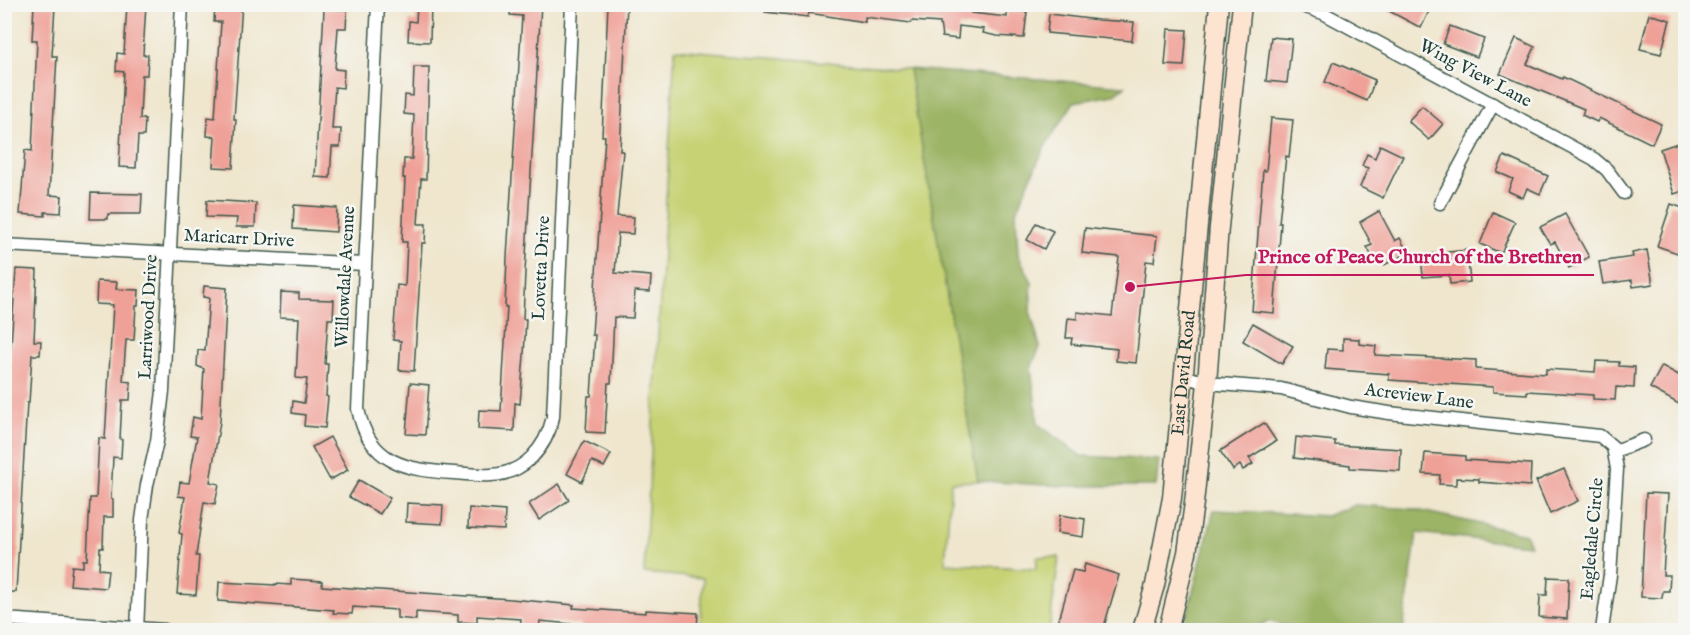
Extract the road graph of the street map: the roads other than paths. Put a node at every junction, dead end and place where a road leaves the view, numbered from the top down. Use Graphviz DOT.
graph roads {
  1 [pos="182,4"];
  2 [pos="378,4"];
  3 [pos="572,4"];
  4 [pos="1219,4"];
  5 [pos="1242,4"];
  6 [pos="1297,4"];
  7 [pos="1493,104"];
  8 [pos="1624,193"];
  9 [pos="1440,203"];
  10 [pos="4,245"];
  11 [pos="171,254"];
  12 [pos="364,264"];
  13 [pos="1183,376"];
  14 [pos="1207,383"];
  15 [pos="1644,440"];
  16 [pos="1615,451"];
  17 [pos="467,474"];
  18 [pos="1174,477"];
  19 [pos="4,619"];
  20 [pos="137,629"];
  21 [pos="165,630"];
  22 [pos="1142,630"];
  23 [pos="1168,630"];
  24 [pos="1602,630"];
  1 -- 11 [label="street, Larriwood Drive"];
  2 -- 12 [label="street, Willowdale Avenue"];
  3 -- 17 [label="street, Lovetta Drive"];
  4 -- 13 [label="street, East David Road"];
  5 -- 14 [label="street, East David Road"];
  6 -- 7 [label="street, Wing View Lane"];
  7 -- 8 [label="street, Wing View Lane"];
  7 -- 9 [label="street"];
  10 -- 11 [label="street, Maricarr Drive"];
  11 -- 12 [label="street, Maricarr Drive"];
  11 -- 20 [label="street, Larriwood Drive"];
  12 -- 17 [label="street, Willowdale Avenue"];
  13 -- 14 [label="street, Acreview Lane"];
  13 -- 18 [label="street, East David Road"];
  14 -- 16 [label="street, Acreview Lane"];
  14 -- 18 [label="street"];
  14 -- 23 [label="street, East David Road"];
  15 -- 16 [label="street"];
  16 -- 24 [label="street, Eagledale Circle"];
  18 -- 22 [label="street, East David Road"];
  19 -- 20 [label="street"];
  20 -- 21 [label="street"];
}
